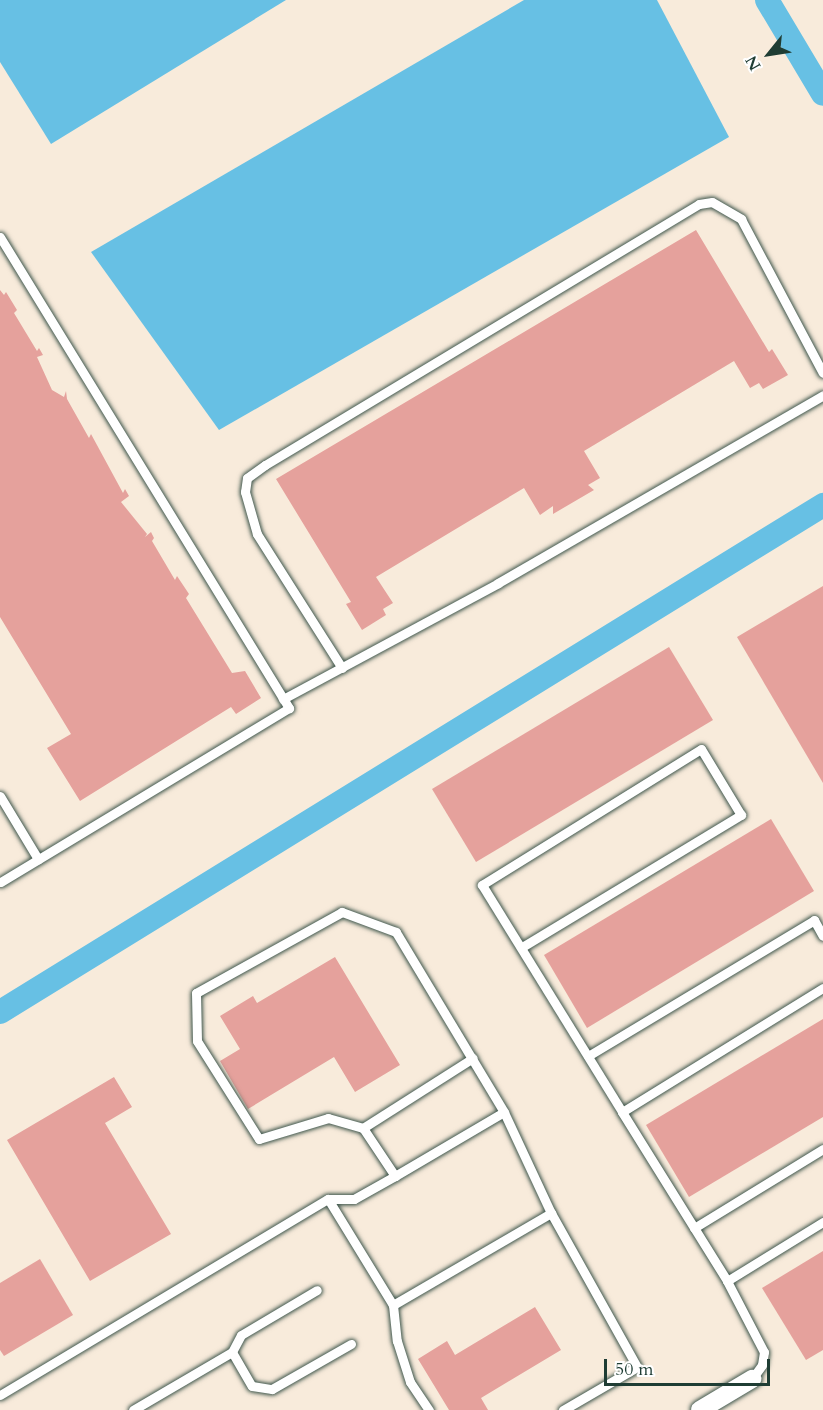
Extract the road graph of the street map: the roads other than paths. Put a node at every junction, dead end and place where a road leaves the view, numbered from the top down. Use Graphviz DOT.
graph roads {
  1 [pos="0,237"];
  2 [pos="823,373"];
  3 [pos="823,394"];
  4 [pos="342,668"];
  5 [pos="283,699"];
  6 [pos="0,796"];
  7 [pos="38,859"];
  8 [pos="0,882"];
  9 [pos="823,936"];
  10 [pos="522,947"];
  11 [pos="823,988"];
  12 [pos="588,1056"];
  13 [pos="473,1058"];
  14 [pos="504,1112"];
  15 [pos="622,1112"];
  16 [pos="363,1128"];
  17 [pos="823,1149"];
  18 [pos="395,1176"];
  19 [pos="328,1198"];
  20 [pos="551,1213"];
  21 [pos="823,1222"];
  22 [pos="694,1228"];
  23 [pos="727,1281"];
  24 [pos="317,1290"];
  25 [pos="393,1305"];
  26 [pos="351,1344"];
  27 [pos="232,1352"];
  28 [pos="752,1379"];
  29 [pos="0,1395"];
  30 [pos="133,1410"];
  31 [pos="429,1410"];
  32 [pos="563,1410"];
  33 [pos="699,1410"];
  1 -- 5 [label="lane"];
  2 -- 4 [label="lane"];
  3 -- 4 [label="lane"];
  4 -- 5 [label="lane"];
  5 -- 7 [label="lane"];
  6 -- 7 [label="lane"];
  7 -- 8 [label="lane"];
  9 -- 12 [label="lane"];
  10 -- 10 [label="lane"];
  10 -- 12 [label="lane"];
  11 -- 15 [label="lane"];
  12 -- 15 [label="lane"];
  13 -- 14 [label="lane"];
  13 -- 16 [label="lane"];
  13 -- 16 [label="lane"];
  14 -- 18 [label="lane"];
  14 -- 20 [label="lane"];
  15 -- 22 [label="lane"];
  16 -- 18 [label="lane"];
  17 -- 22 [label="lane"];
  18 -- 19 [label="lane"];
  19 -- 25 [label="lane"];
  19 -- 29 [label="lane"];
  20 -- 25 [label="lane"];
  20 -- 32 [label="lane"];
  21 -- 23 [label="lane"];
  22 -- 23 [label="lane"];
  23 -- 28 [label="lane"];
  24 -- 27 [label="lane"];
  25 -- 31 [label="lane"];
  26 -- 27 [label="lane"];
  27 -- 30 [label="lane"];
  28 -- 33 [label="street"];
}
